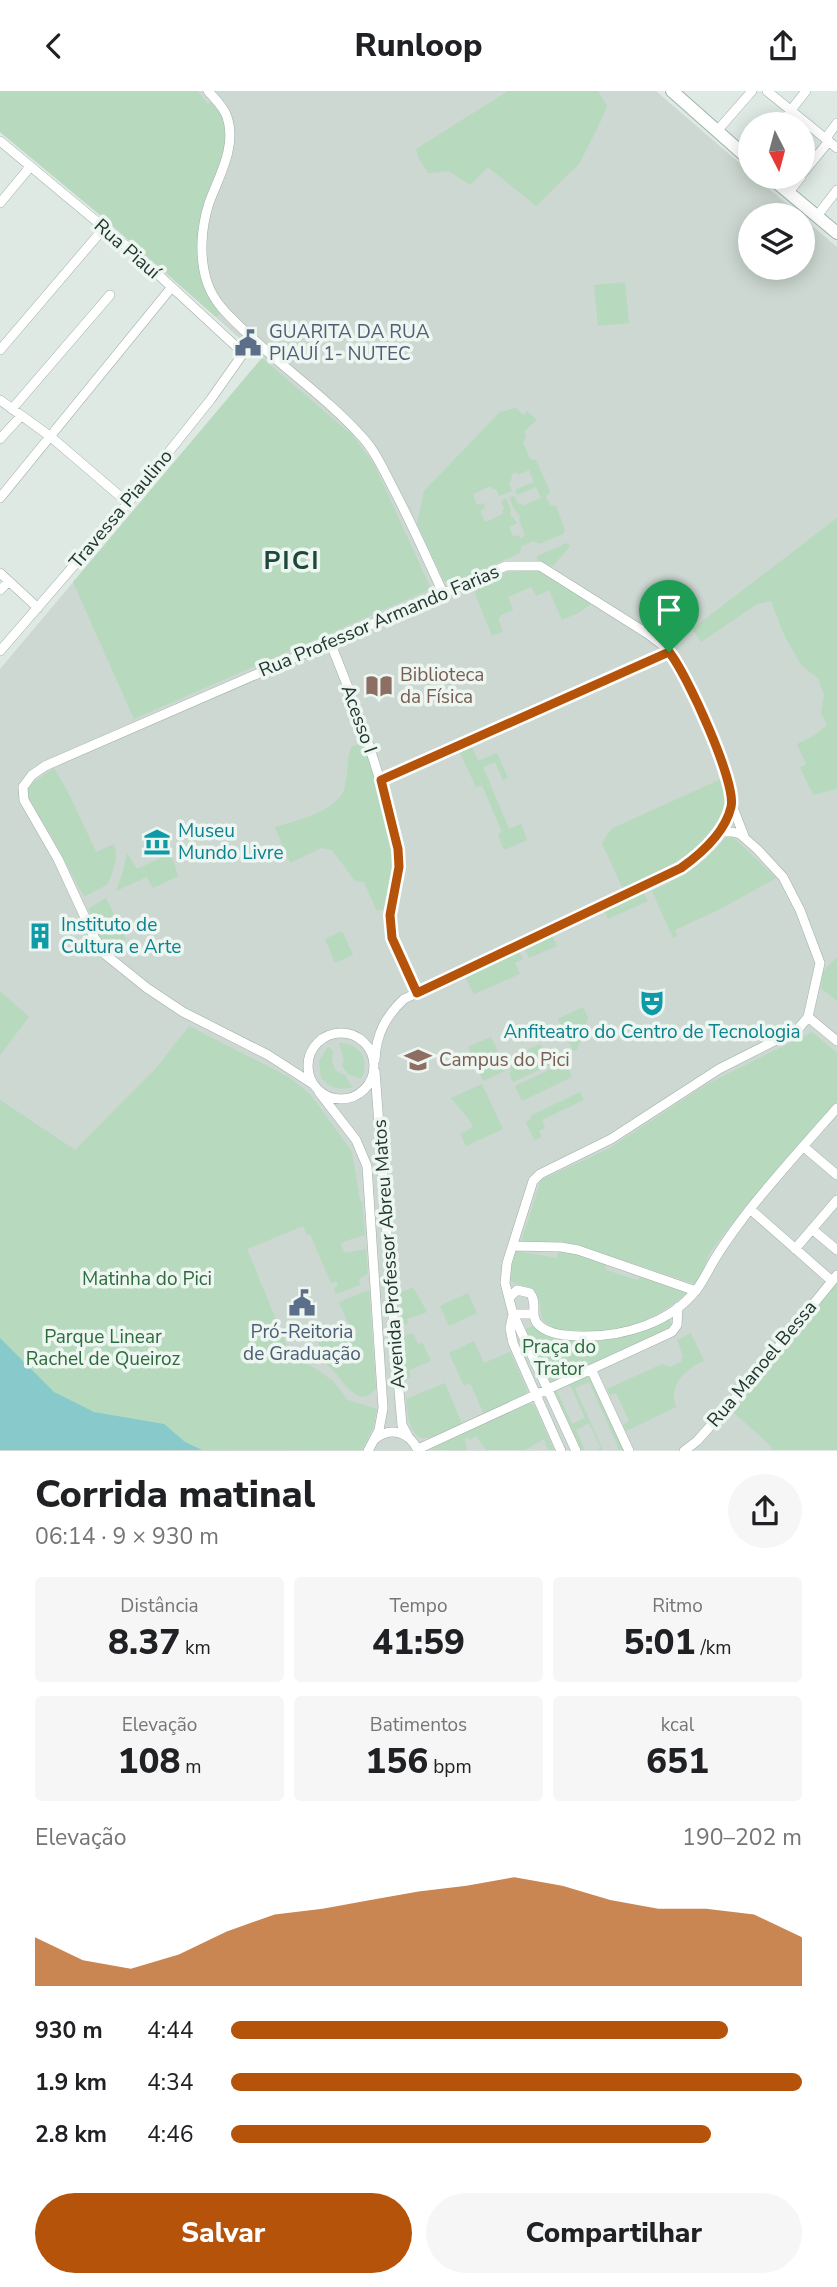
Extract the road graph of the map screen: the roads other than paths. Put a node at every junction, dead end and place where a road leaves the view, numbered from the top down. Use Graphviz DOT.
graph roads {
  1 [pos="208,91"];
  2 [pos="672,91"];
  3 [pos="752,91"];
  4 [pos="767,91"];
  5 [pos="806,91"];
  6 [pos="688,96"];
  7 [pos="791,110"];
  8 [pos="837,123"];
  9 [pos="717,131"];
  10 [pos="827,139"];
  11 [pos="0,141"];
  12 [pos="837,148"];
  13 [pos="738,150"];
  14 [pos="816,155"];
  15 [pos="30,167"];
  16 [pos="785,189"];
  17 [pos="791,189"];
  18 [pos="837,190"];
  19 [pos="789,192"];
  20 [pos="0,203"];
  21 [pos="817,216"];
  22 [pos="104,228"];
  23 [pos="837,233"];
  24 [pos="171,288"];
  25 [pos="110,295"];
  26 [pos="0,350"];
  27 [pos="238,363"];
  28 [pos="0,400"];
  29 [pos="12,409"];
  30 [pos="21,415"];
  31 [pos="51,437"];
  32 [pos="0,439"];
  33 [pos="0,498"];
  34 [pos="128,503"];
  35 [pos="0,573"];
  36 [pos="8,582"];
  37 [pos="0,590"];
  38 [pos="443,593"];
  39 [pos="38,608"];
  40 [pos="332,647"];
  41 [pos="0,650"];
  42 [pos="669,652"];
  43 [pos="381,780"];
  44 [pos="732,805"];
  45 [pos="720,832"];
  46 [pos="747,840"];
  47 [pos="417,993"];
  48 [pos="808,1017"];
  49 [pos="837,1041"];
  50 [pos="375,1060"];
  51 [pos="375,1071"];
  52 [pos="316,1088"];
  53 [pos="837,1108"];
  54 [pos="804,1147"];
  55 [pos="837,1175"];
  56 [pos="837,1200"];
  57 [pos="750,1209"];
  58 [pos="812,1229"];
  59 [pos="514,1246"];
  60 [pos="795,1249"];
  61 [pos="837,1250"];
  62 [pos="834,1278"];
  63 [pos="696,1291"];
  64 [pos="509,1298"];
  65 [pos="678,1307"];
  66 [pos="513,1314"];
  67 [pos="534,1314"];
  68 [pos="396,1356"];
  69 [pos="380,1358"];
  70 [pos="591,1369"];
  71 [pos="547,1389"];
  72 [pos="536,1394"];
  73 [pos="408,1436"];
  74 [pos="374,1440"];
  75 [pos="418,1450"];
  76 [pos="368,1451"];
  77 [pos="561,1451"];
  78 [pos="576,1451"];
  79 [pos="629,1451"];
  80 [pos="684,1451"];
  1 -- 38 [label="street"];
  2 -- 6 [label="street"];
  3 -- 9 [label="street"];
  4 -- 7 [label="street"];
  5 -- 7 [label="street"];
  6 -- 9 [label="street"];
  7 -- 10 [label="street"];
  8 -- 10 [label="street"];
  9 -- 13 [label="street"];
  10 -- 12 [label="street"];
  10 -- 14 [label="street"];
  11 -- 15 [label="street, Rua Piauí"];
  15 -- 20 [label="street"];
  15 -- 22 [label="street, Rua Piauí"];
  16 -- 19 [label="street"];
  17 -- 19 [label="street"];
  18 -- 21 [label="street"];
  19 -- 21 [label="street"];
  21 -- 23 [label="street"];
  22 -- 24 [label="street, Rua Piauí"];
  22 -- 26 [label="street"];
  24 -- 27 [label="street, Rua Piauí"];
  24 -- 31 [label="street"];
  25 -- 29 [label="street"];
  27 -- 34 [label="street, Travessa Piaulino"];
  28 -- 29 [label="street"];
  29 -- 30 [label="street"];
  30 -- 31 [label="street"];
  30 -- 32 [label="street"];
  31 -- 33 [label="street"];
  31 -- 34 [label="street"];
  34 -- 39 [label="street, Travessa Piaulino"];
  35 -- 36 [label="street"];
  36 -- 37 [label="street"];
  36 -- 39 [label="street"];
  38 -- 42 [label="street, Rua Professor Armando Farias"];
  38 -- 52 [label="street, Rua Professor Armando Farias"];
  39 -- 41 [label="street, Travessa Piaulino"];
  40 -- 43 [label="street, Acesso I"];
  42 -- 43 [label="street"];
  42 -- 44 [label="street, Rua Professor Armando Farias"];
  43 -- 47 [label="street, Acesso I"];
  44 -- 45 [label="street"];
  44 -- 46 [label="street, Rua Professor Armando Farias"];
  45 -- 46 [label="street"];
  45 -- 47 [label="street"];
  46 -- 48 [label="street"];
  47 -- 50 [label="street"];
  48 -- 49 [label="street"];
  48 -- 59 [label="street"];
  50 -- 51 [label="street"];
  50 -- 52 [label="street"];
  51 -- 52 [label="street"];
  51 -- 68 [label="street, Avenida Professor Abreu Matos"];
  52 -- 69 [label="street, Avenida Professor Abreu Matos"];
  53 -- 54 [label="street"];
  54 -- 55 [label="street"];
  54 -- 57 [label="street"];
  56 -- 58 [label="street"];
  57 -- 60 [label="street"];
  57 -- 63 [label="street"];
  58 -- 60 [label="street"];
  58 -- 61 [label="street"];
  59 -- 63 [label="street"];
  59 -- 64 [label="street"];
  60 -- 62 [label="street"];
  62 -- 80 [label="street, Rua Manoel Bessa"];
  63 -- 65 [label="street"];
  64 -- 66 [label="street"];
  64 -- 67 [label="street"];
  65 -- 67 [label="street"];
  65 -- 70 [label="street"];
  66 -- 67 [label="street"];
  66 -- 71 [label="street"];
  66 -- 72 [label="street"];
  68 -- 69 [label="street"];
  68 -- 73 [label="street, Avenida Professor Abreu Matos"];
  69 -- 74 [label="street, Avenida Professor Abreu Matos"];
  70 -- 71 [label="street"];
  70 -- 79 [label="street"];
  71 -- 72 [label="street"];
  71 -- 78 [label="street"];
  72 -- 75 [label="street"];
  72 -- 77 [label="street"];
  73 -- 74 [label="street"];
  73 -- 75 [label="street"];
  74 -- 76 [label="street, Avenida Professor Abreu Matos"];
}
